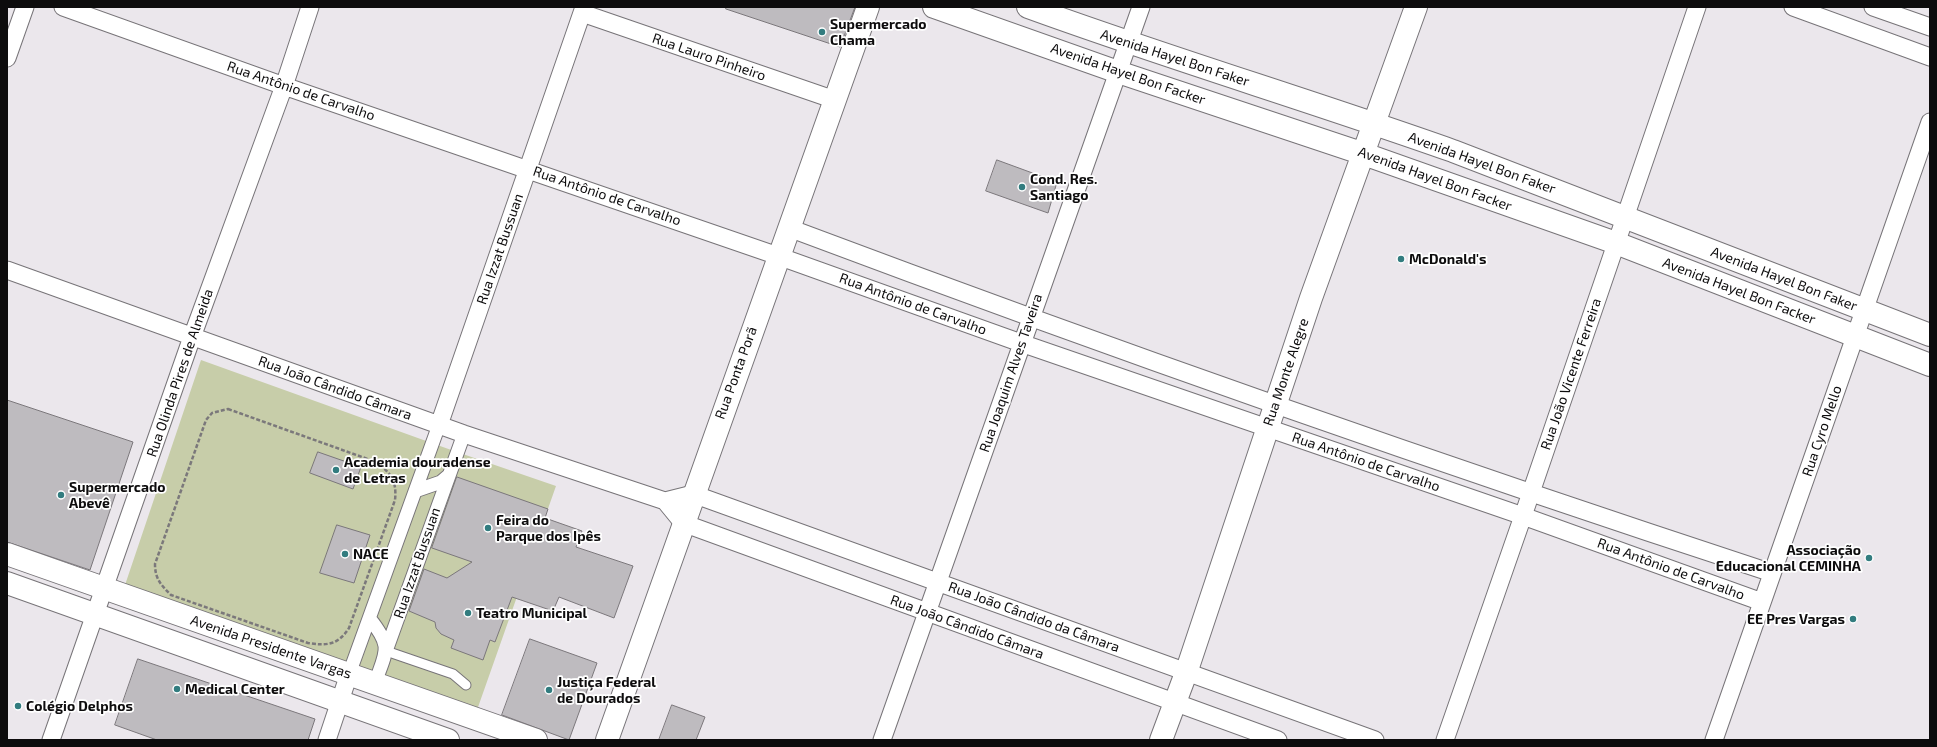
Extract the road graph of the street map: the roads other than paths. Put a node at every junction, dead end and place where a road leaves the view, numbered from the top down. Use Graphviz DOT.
graph roads {
  1 [pos="25,7"];
  2 [pos="63,7"];
  3 [pos="310,7"];
  4 [pos="868,7"];
  5 [pos="934,7"];
  6 [pos="1028,7"];
  7 [pos="1141,7"];
  8 [pos="1416,7"];
  9 [pos="1697,7"];
  10 [pos="1793,7"];
  11 [pos="1874,7"];
  12 [pos="583,10"];
  13 [pos="1930,27"];
  14 [pos="1128,43"];
  15 [pos="1930,57"];
  16 [pos="7,58"];
  17 [pos="1118,72"];
  18 [pos="284,86"];
  19 [pos="835,100"];
  20 [pos="1930,122"];
  21 [pos="1374,123"];
  22 [pos="1364,154"];
  23 [pos="528,169"];
  24 [pos="1625,216"];
  25 [pos="789,228"];
  26 [pos="1616,243"];
  27 [pos="778,256"];
  28 [pos="7,270"];
  29 [pos="1865,310"];
  30 [pos="1030,318"];
  31 [pos="1930,335"];
  32 [pos="1855,336"];
  33 [pos="192,337"];
  34 [pos="1021,343"];
  35 [pos="1930,365"];
  36 [pos="1276,403"];
  37 [pos="439,425"];
  38 [pos="1267,428"];
  39 [pos="464,434"];
  40 [pos="448,476"];
  41 [pos="415,491"];
  42 [pos="693,494"];
  43 [pos="1531,494"];
  44 [pos="665,501"];
  45 [pos="1523,516"];
  46 [pos="683,522"];
  47 [pos="7,554"];
  48 [pos="1772,573"];
  49 [pos="938,582"];
  50 [pos="7,583"];
  51 [pos="105,588"];
  52 [pos="1762,602"];
  53 [pos="928,613"];
  54 [pos="96,614"];
  55 [pos="370,619"];
  56 [pos="386,651"];
  57 [pos="1186,672"];
  58 [pos="349,674"];
  59 [pos="375,684"];
  60 [pos="466,684"];
  61 [pos="340,700"];
  62 [pos="1175,703"];
  63 [pos="51,740"];
  64 [pos="327,740"];
  65 [pos="448,740"];
  66 [pos="536,740"];
  67 [pos="607,740"];
  68 [pos="882,740"];
  69 [pos="1161,740"];
  70 [pos="1278,740"];
  71 [pos="1375,740"];
  72 [pos="1445,740"];
  73 [pos="1714,740"];
  1 -- 16 [label="street"];
  2 -- 18 [label="street, Rua Antônio de Carvalho"];
  3 -- 18 [label="street, Rua Olinda Pires de Almeida"];
  4 -- 19 [label="street, Rua Ponta Porã"];
  5 -- 17 [label="street, Avenida Hayel Bon Facker"];
  6 -- 14 [label="street, Avenida Hayel Bon Faker"];
  7 -- 14 [label="street, Rua Joaquim Alves Taveira"];
  8 -- 21 [label="street, Rua Monte Alegre"];
  9 -- 24 [label="street, Rua João Vicente Ferreira"];
  10 -- 15 [label="street"];
  11 -- 13 [label="street"];
  12 -- 19 [label="street, Rua Lauro Pinheiro"];
  12 -- 23 [label="street, Rua Izzat Bussuan"];
  14 -- 17 [label="street, Rua Joaquim Alves Taveira"];
  14 -- 21 [label="street, Avenida Hayel Bon Faker"];
  17 -- 22 [label="street, Avenida Hayel Bon Facker"];
  17 -- 30 [label="street, Rua Joaquim Alves Taveira"];
  18 -- 23 [label="street, Rua Antônio de Carvalho"];
  18 -- 33 [label="street, Rua Olinda Pires de Almeida"];
  19 -- 25 [label="street, Rua Ponta Porã"];
  20 -- 29 [label="street, Rua Cyro Mello"];
  21 -- 22 [label="street, Rua Monte Alegre"];
  21 -- 24 [label="street, Avenida Hayel Bon Faker"];
  22 -- 26 [label="street, Avenida Hayel Bon Facker"];
  22 -- 36 [label="street, Rua Monte Alegre"];
  23 -- 27 [label="street, Rua Antônio de Carvalho"];
  23 -- 37 [label="street, Rua Izzat Bussuan"];
  24 -- 26 [label="street, Rua João Vicente Ferreira"];
  24 -- 29 [label="street, Avenida Hayel Bon Faker"];
  25 -- 27 [label="street, Rua Ponta Porã"];
  25 -- 30 [label="street, Rua Antônio de Carvalho"];
  26 -- 32 [label="street, Avenida Hayel Bon Facker"];
  26 -- 43 [label="street, Rua João Vicente Ferreira"];
  27 -- 34 [label="street, Rua Antônio de Carvalho"];
  27 -- 42 [label="street, Rua Ponta Porã"];
  28 -- 33 [label="street, Rua João Cândido Câmara"];
  29 -- 31 [label="street, Avenida Hayel Bon Faker"];
  29 -- 32 [label="street, Rua Cyro Mello"];
  30 -- 34 [label="street, Rua Joaquim Alves Taveira"];
  30 -- 36 [label="street, Rua Antônio de Carvalho"];
  32 -- 35 [label="street, Avenida Hayel Bon Facker"];
  32 -- 48 [label="street, Rua Cyro Mello"];
  33 -- 37 [label="street, Rua João Cândido Câmara"];
  33 -- 51 [label="street, Rua Olinda Pires de Almeida"];
  34 -- 38 [label="street, Rua Antônio de Carvalho"];
  34 -- 49 [label="street, Rua Joaquim Alves Taveira"];
  36 -- 38 [label="street, Rua Monte Alegre"];
  36 -- 43 [label="street, Rua Antônio de Carvalho"];
  37 -- 39 [label="street, Rua João Cândido Câmara"];
  37 -- 41 [label="street, Rua Izzat Bussuan"];
  38 -- 45 [label="street, Rua Antônio de Carvalho"];
  38 -- 57 [label="street, Rua Monte Alegre"];
  39 -- 40 [label="street, Rua Izzat Bussuan"];
  39 -- 44 [label="street, Rua João Cândido Câmara"];
  40 -- 41 [label="street, Rua Izzat Bussuan"];
  40 -- 56 [label="street, Rua Izzat Bussuan"];
  41 -- 55 [label="street, Rua Izzat Bussuan"];
  42 -- 44 [label="street"];
  42 -- 46 [label="street, Rua Ponta Porã"];
  42 -- 49 [label="street, Rua João Cândido da Câmara"];
  43 -- 45 [label="street, Rua João Vicente Ferreira"];
  43 -- 48 [label="street, Rua Antônio de Carvalho"];
  44 -- 46 [label="street, Rua João Cândido Câmara"];
  45 -- 52 [label="street, Rua Antônio de Carvalho"];
  45 -- 72 [label="street, Rua João Vicente Ferreira"];
  46 -- 53 [label="street, Rua João Cândido Câmara"];
  46 -- 67 [label="street, Rua Ponta Porã"];
  47 -- 51 [label="street, Avenida Presidente Vargas"];
  48 -- 52 [label="street, Rua Cyro Mello"];
  49 -- 53 [label="street, Rua Joaquim Alves Taveira"];
  49 -- 57 [label="street, Rua João Cândido da Câmara"];
  50 -- 54 [label="street, Avenida Presidente Vargas"];
  51 -- 54 [label="street, Rua Olinda Pires de Almeida"];
  51 -- 58 [label="street, Avenida Presidente Vargas"];
  52 -- 73 [label="street, Rua Cyro Mello"];
  53 -- 62 [label="street, Rua João Cândido Câmara"];
  53 -- 68 [label="street, Rua Joaquim Alves Taveira"];
  54 -- 61 [label="street, Avenida Presidente Vargas"];
  54 -- 63 [label="street, Rua Olinda Pires de Almeida"];
  55 -- 56 [label="street, Rua Izzat Bussuan"];
  55 -- 58 [label="street, Rua Izzat Bussuan"];
  56 -- 59 [label="street, Rua Izzat Bussuan"];
  56 -- 60 [label="lane"];
  57 -- 62 [label="street, Rua Monte Alegre"];
  57 -- 71 [label="street, Rua João Cândido da Câmara"];
  58 -- 59 [label="street, Avenida Presidente Vargas"];
  58 -- 61 [label="street, Rua Izzat Bussuan"];
  59 -- 66 [label="street, Avenida Presidente Vargas"];
  61 -- 64 [label="street, Rua Izzat Bussuan"];
  61 -- 65 [label="street, Avenida Presidente Vargas"];
  62 -- 69 [label="street, Rua Monte Alegre"];
  62 -- 70 [label="street, Rua João Cândido Câmara"];
}
